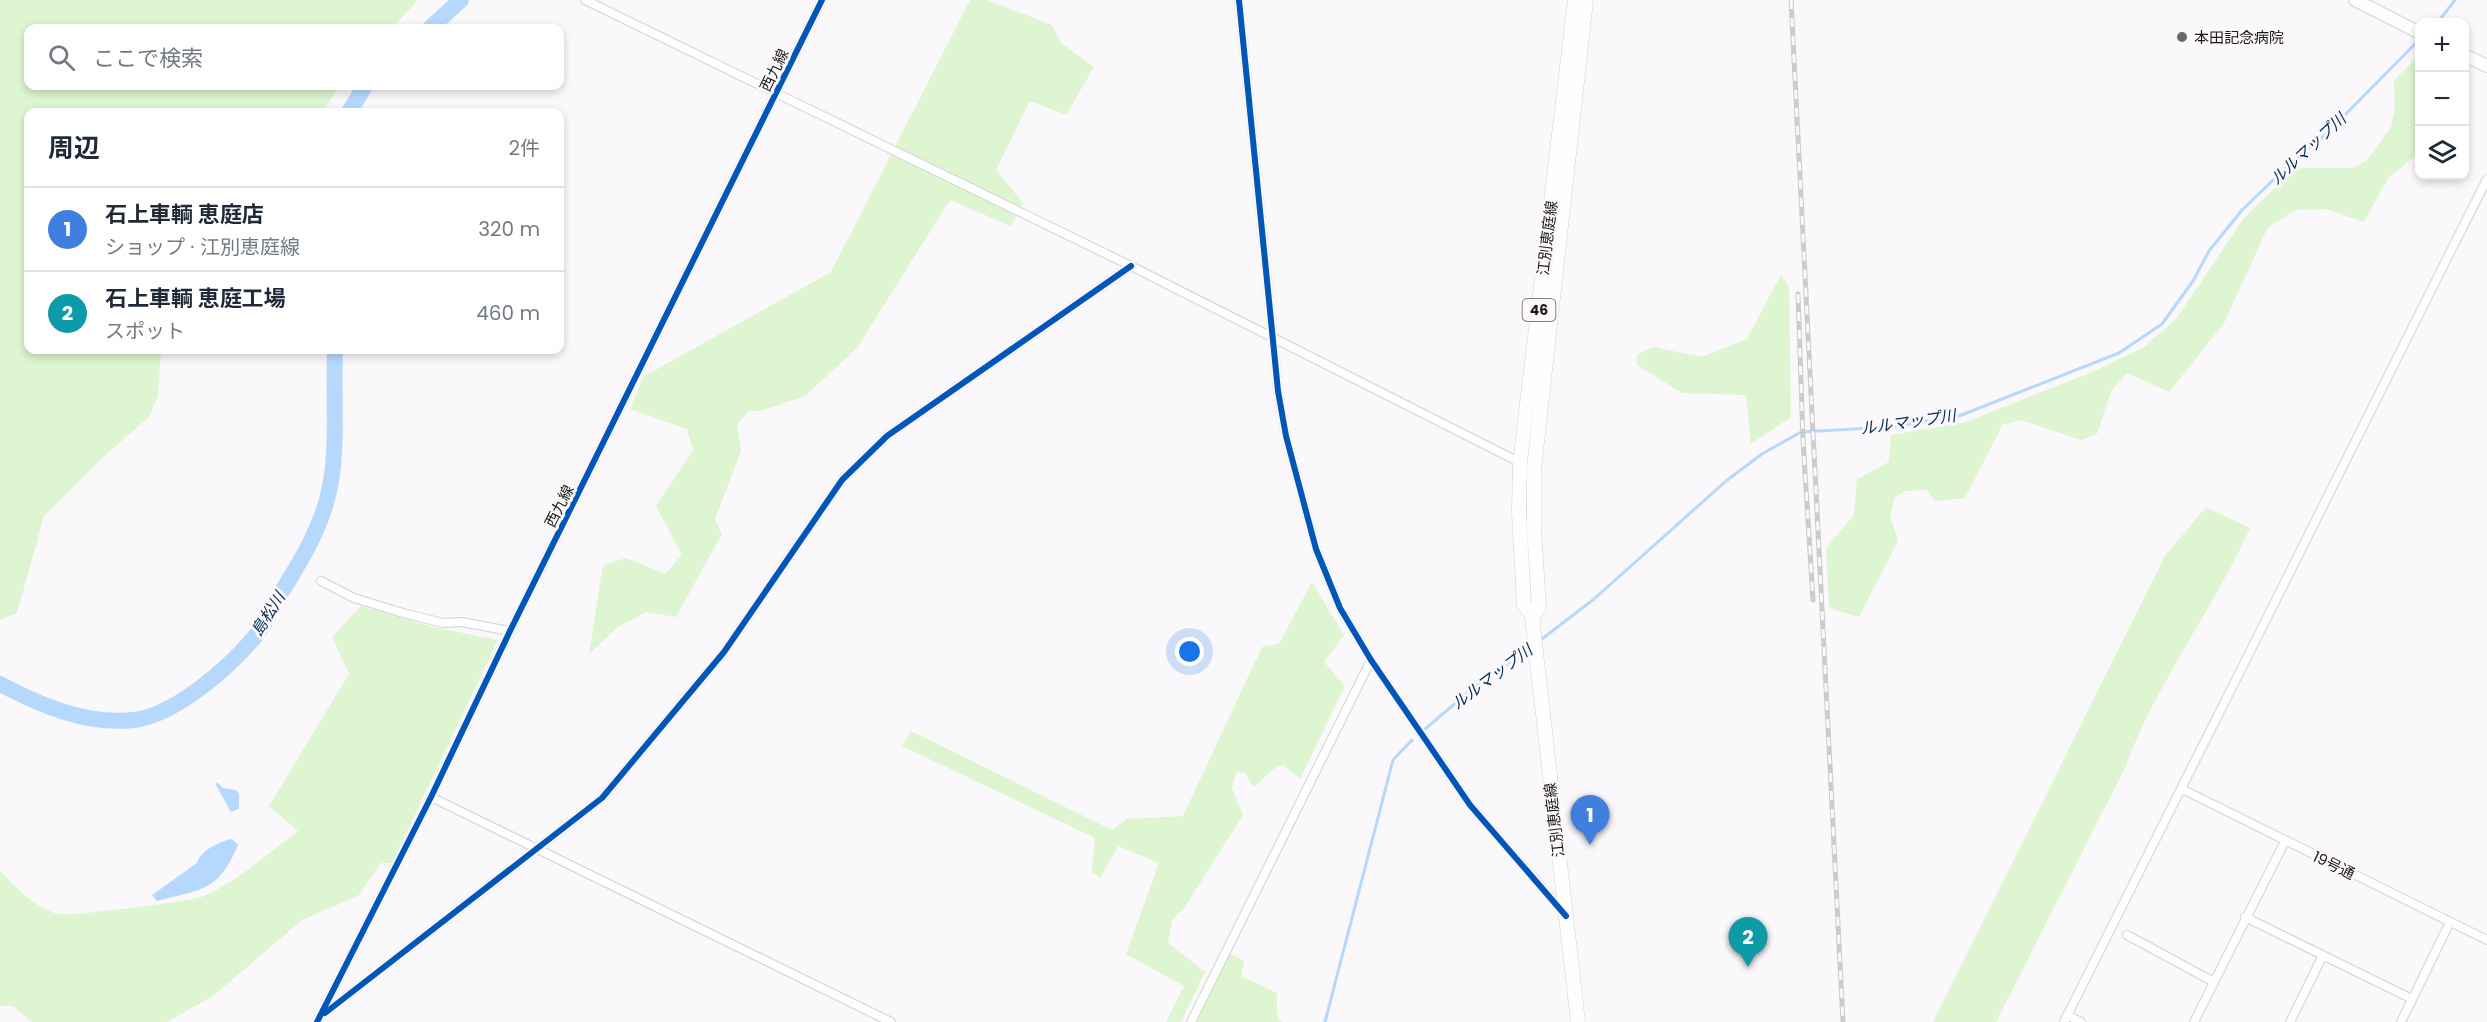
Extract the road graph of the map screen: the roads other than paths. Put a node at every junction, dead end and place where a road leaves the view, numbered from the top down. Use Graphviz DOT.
graph roads {
  1 [pos="585,0"];
  2 [pos="822,0"];
  3 [pos="1239,0"];
  4 [pos="1575,0"];
  5 [pos="1586,0"];
  6 [pos="2355,0"];
  7 [pos="2415,30"];
  8 [pos="2469,57"];
  9 [pos="2487,66"];
  10 [pos="777,93"];
  11 [pos="2487,179"];
  12 [pos="1131,266"];
  13 [pos="1272,338"];
  14 [pos="1520,463"];
  15 [pos="1534,469"];
  16 [pos="321,581"];
  17 [pos="1533,621"];
  18 [pos="510,631"];
  19 [pos="1371,660"];
  20 [pos="2182,789"];
  21 [pos="432,797"];
  22 [pos="2284,841"];
  23 [pos="538,850"];
  24 [pos="1566,916"];
  25 [pos="2246,917"];
  26 [pos="2450,922"];
  27 [pos="2127,934"];
  28 [pos="2487,940"];
  29 [pos="2323,955"];
  30 [pos="2214,982"];
  31 [pos="2412,999"];
  32 [pos="320,1018"];
  33 [pos="2066,1018"];
  34 [pos="891,1022"];
  35 [pos="1191,1022"];
  36 [pos="1578,1022"];
  37 [pos="2081,1022"];
  38 [pos="2194,1022"];
  39 [pos="2290,1022"];
  40 [pos="2401,1022"];
  1 -- 10 [label="street"];
  2 -- 10 [label="street, 西九線"];
  3 -- 13 [label="street"];
  4 -- 14 [label="main road, 江別恵庭線 / 46"];
  5 -- 15 [label="main road, 江別恵庭線 / 46"];
  6 -- 7 [label="street"];
  8 -- 9 [label="street"];
  10 -- 12 [label="street"];
  10 -- 18 [label="street, 西九線"];
  11 -- 20 [label="street"];
  12 -- 13 [label="street"];
  12 -- 23 [label="street"];
  13 -- 14 [label="street"];
  13 -- 19 [label="street"];
  14 -- 15 [label="street"];
  14 -- 17 [label="main road, 江別恵庭線 / 46"];
  15 -- 17 [label="main road, 江別恵庭線 / 46"];
  16 -- 18 [label="street"];
  17 -- 24 [label="main road, 江別恵庭線 / 46"];
  18 -- 21 [label="street, 西九線"];
  19 -- 24 [label="street"];
  19 -- 35 [label="street"];
  20 -- 22 [label="street, 19号通"];
  20 -- 33 [label="street"];
  21 -- 23 [label="street"];
  21 -- 32 [label="street, 西九線"];
  22 -- 25 [label="street"];
  22 -- 26 [label="street, 19号通"];
  23 -- 32 [label="street"];
  23 -- 34 [label="street"];
  24 -- 36 [label="main road, 江別恵庭線 / 46"];
  25 -- 29 [label="street"];
  25 -- 30 [label="street"];
  26 -- 28 [label="street, 19号通"];
  26 -- 31 [label="street"];
  27 -- 30 [label="street"];
  29 -- 31 [label="street"];
  29 -- 39 [label="street"];
  30 -- 38 [label="street"];
  31 -- 40 [label="street"];
  33 -- 37 [label="street"];
}
